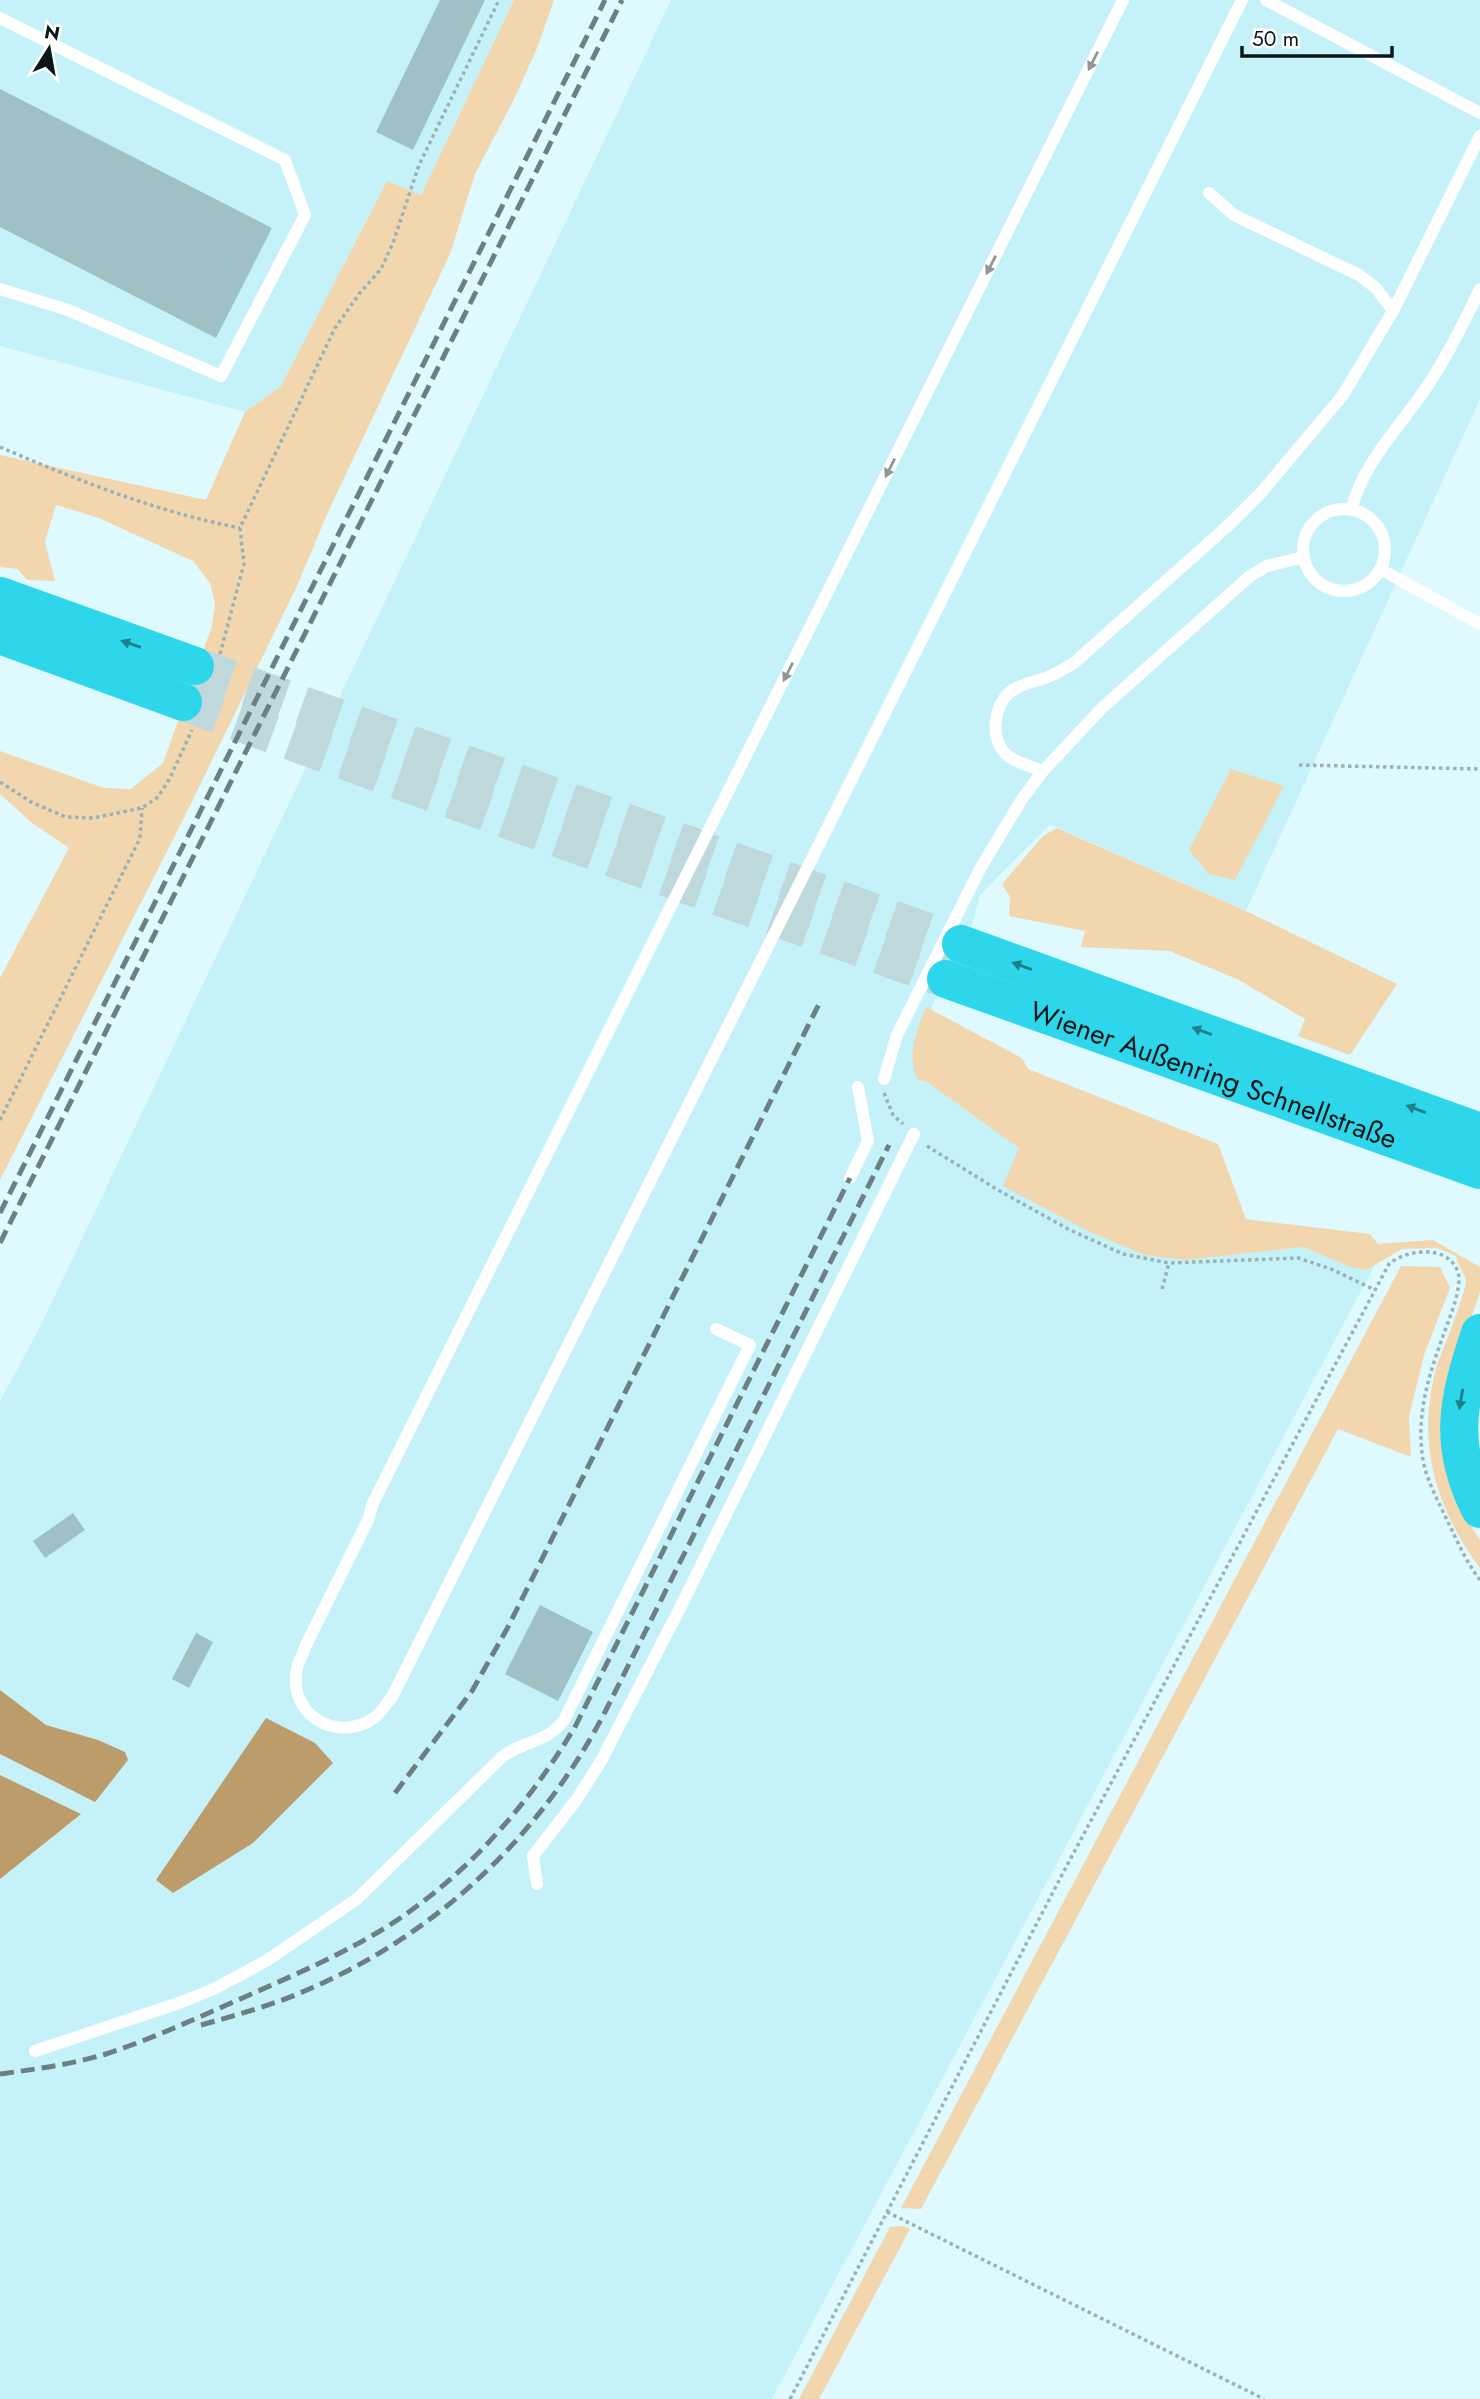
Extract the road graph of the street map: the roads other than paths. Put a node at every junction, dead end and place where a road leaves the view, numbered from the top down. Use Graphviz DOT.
graph roads {
  1 [pos="1123,0"];
  2 [pos="1242,0"];
  3 [pos="1266,0"];
  4 [pos="0,18"];
  5 [pos="1480,113"];
  6 [pos="1480,136"];
  7 [pos="1209,193"];
  8 [pos="0,289"];
  9 [pos="1480,289"];
  10 [pos="1393,312"];
  11 [pos="1351,510"];
  12 [pos="1304,557"];
  13 [pos="1380,569"];
  14 [pos="0,596"];
  15 [pos="1480,624"];
  16 [pos="0,635"];
  17 [pos="195,666"];
  18 [pos="183,702"];
  19 [pos="1043,771"];
  20 [pos="961,944"];
  21 [pos="946,979"];
  22 [pos="884,1079"];
  23 [pos="858,1087"];
  24 [pos="1480,1132"];
  25 [pos="914,1135"];
  26 [pos="1480,1171"];
  27 [pos="850,1178"];
  28 [pos="716,1329"];
  29 [pos="1480,1333"];
  30 [pos="1480,1509"];
  31 [pos="537,1884"];
  32 [pos="35,2051"];
  1 -- 2 [label="lane, one-way"];
  3 -- 5 [label="lane"];
  4 -- 8 [label="lane"];
  6 -- 10 [label="lane"];
  7 -- 10 [label="lane"];
  9 -- 11 [label="lane"];
  10 -- 19 [label="lane"];
  11 -- 12 [label="lane"];
  11 -- 13 [label="lane"];
  12 -- 13 [label="lane"];
  12 -- 19 [label="lane"];
  13 -- 15 [label="lane"];
  17 -- 14 [label="highway, one-way"];
  16 -- 18 [label="highway"];
  19 -- 22 [label="lane"];
  24 -- 20 [label="highway, Wiener Außenring Schnellstraße, one-way"];
  21 -- 26 [label="highway, Wiener Außenring Schnellstraße"];
  23 -- 27 [label="lane"];
  25 -- 31 [label="lane"];
  28 -- 32 [label="lane"];
  29 -- 30 [label="highway, one-way"];
}
